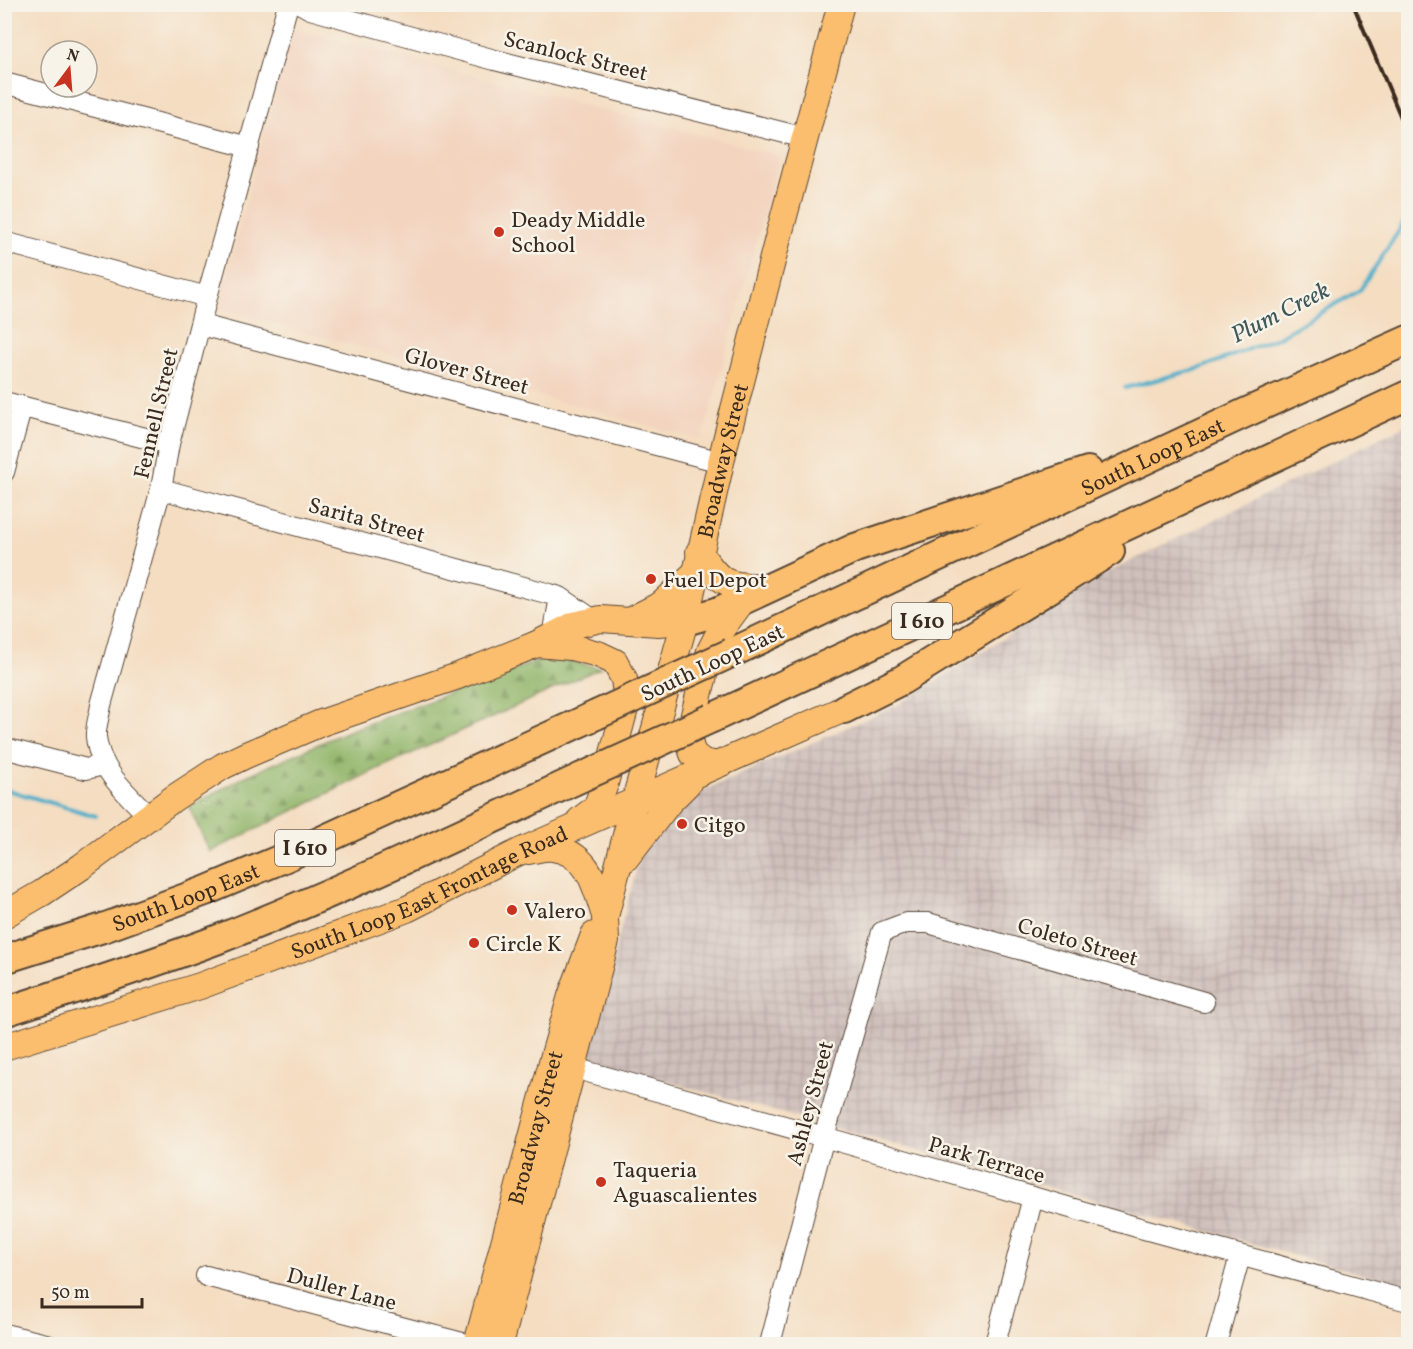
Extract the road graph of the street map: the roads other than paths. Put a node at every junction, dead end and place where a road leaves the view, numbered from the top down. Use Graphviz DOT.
graph roads {
  1 [pos="288,4"];
  2 [pos="301,4"];
  3 [pos="841,4"];
  4 [pos="4,83"];
  5 [pos="805,138"];
  6 [pos="249,147"];
  7 [pos="4,242"];
  8 [pos="207,297"];
  9 [pos="201,325"];
  10 [pos="1408,340"];
  11 [pos="1408,395"];
  12 [pos="13,404"];
  13 [pos="169,444"];
  14 [pos="721,462"];
  15 [pos="1108,471"];
  16 [pos="4,472"];
  17 [pos="161,489"];
  18 [pos="1135,529"];
  19 [pos="697,563"];
  20 [pos="770,587"];
  21 [pos="560,597"];
  22 [pos="742,600"];
  23 [pos="631,620"];
  24 [pos="595,621"];
  25 [pos="685,621"];
  26 [pos="545,640"];
  27 [pos="844,709"];
  28 [pos="4,748"];
  29 [pos="104,765"];
  30 [pos="707,769"];
  31 [pos="635,800"];
  32 [pos="150,817"];
  33 [pos="568,830"];
  34 [pos="519,852"];
  35 [pos="617,869"];
  36 [pos="4,915"];
  37 [pos="605,916"];
  38 [pos="938,926"];
  39 [pos="4,959"];
  40 [pos="1204,1002"];
  41 [pos="4,1012"];
  42 [pos="4,1047"];
  43 [pos="563,1065"];
  44 [pos="824,1137"];
  45 [pos="1033,1197"];
  46 [pos="1240,1256"];
  47 [pos="206,1276"];
  48 [pos="1408,1301"];
  49 [pos="4,1334"];
  50 [pos="45,1344"];
  51 [pos="466,1344"];
  52 [pos="477,1344"];
  53 [pos="501,1344"];
  54 [pos="770,1344"];
  55 [pos="994,1344"];
  56 [pos="1216,1344"];
  1 -- 6 [label="street, Fennell Street"];
  2 -- 5 [label="street, Scanlock Street"];
  3 -- 5 [label="main road, Broadway Street"];
  4 -- 6 [label="street"];
  5 -- 14 [label="main road, Broadway Street"];
  6 -- 8 [label="street, Fennell Street"];
  7 -- 8 [label="street"];
  8 -- 9 [label="street, Fennell Street"];
  9 -- 13 [label="street, Fennell Street"];
  9 -- 14 [label="street, Glover Street"];
  10 -- 15 [label="highway, South Loop East"];
  11 -- 18 [label="highway"];
  12 -- 13 [label="street"];
  12 -- 16 [label="street"];
  13 -- 17 [label="street, Fennell Street"];
  14 -- 19 [label="main road, Broadway Street"];
  15 -- 20 [label="highway"];
  15 -- 39 [label="highway, South Loop East / I 610, bridge"];
  17 -- 21 [label="street, Sarita Street"];
  17 -- 29 [label="street, Fennell Street"];
  18 -- 27 [label="highway"];
  18 -- 41 [label="highway, I 610, bridge"];
  19 -- 20 [label="main road"];
  19 -- 23 [label="main road"];
  19 -- 25 [label="main road, Broadway Street"];
  20 -- 22 [label="highway"];
  21 -- 24 [label="street, Sarita Street"];
  21 -- 26 [label="street"];
  22 -- 25 [label="highway"];
  22 -- 30 [label="main road"];
  23 -- 24 [label="main road"];
  23 -- 25 [label="main road"];
  24 -- 26 [label="main road"];
  25 -- 31 [label="main road, Broadway Street"];
  26 -- 32 [label="main road"];
  26 -- 33 [label="main road"];
  27 -- 30 [label="main road, South Loop East Frontage Road"];
  28 -- 29 [label="street"];
  29 -- 32 [label="street, Fennell Street"];
  30 -- 31 [label="main road, South Loop East Frontage Road"];
  30 -- 35 [label="main road"];
  31 -- 33 [label="main road, South Loop East Frontage Road"];
  31 -- 35 [label="main road, Broadway Street"];
  32 -- 36 [label="main road"];
  33 -- 34 [label="main road, South Loop East Frontage Road"];
  34 -- 37 [label="main road"];
  34 -- 42 [label="main road, South Loop East Frontage Road"];
  35 -- 37 [label="main road, Broadway Street"];
  37 -- 43 [label="main road, Broadway Street"];
  38 -- 40 [label="street, Coleto Street"];
  38 -- 44 [label="street, Ashley Street"];
  43 -- 44 [label="street, Park Terrace"];
  43 -- 52 [label="main road, Broadway Street"];
  43 -- 53 [label="main road, Broadway Street"];
  44 -- 45 [label="street, Park Terrace"];
  44 -- 54 [label="street, Ashley Street"];
  45 -- 46 [label="street, Park Terrace"];
  45 -- 55 [label="street"];
  46 -- 48 [label="street, Park Terrace"];
  46 -- 56 [label="street"];
  47 -- 51 [label="street, Duller Lane"];
  49 -- 50 [label="street"];
}
